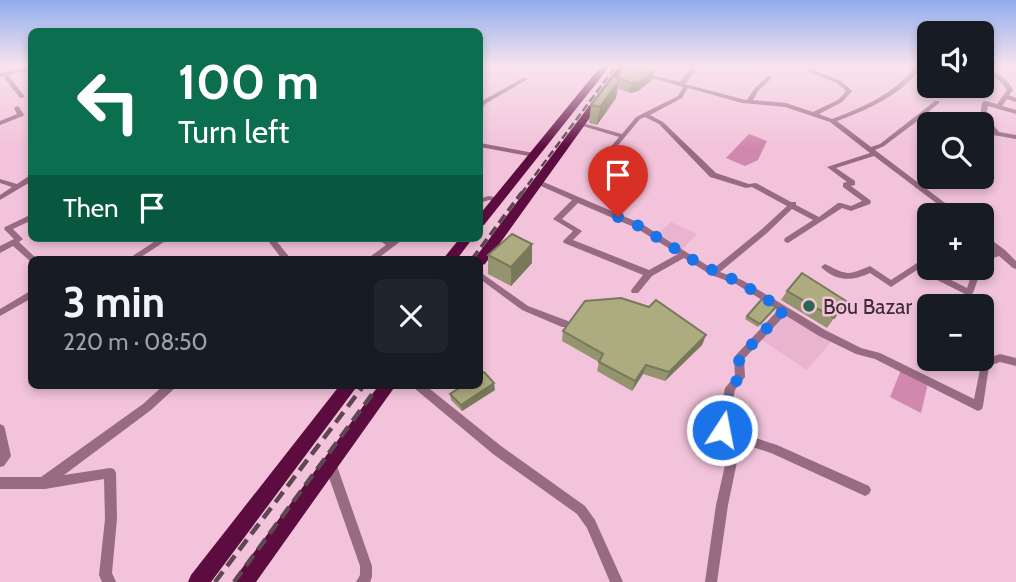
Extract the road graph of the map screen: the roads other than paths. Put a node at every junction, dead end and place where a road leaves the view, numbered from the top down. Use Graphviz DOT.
graph roads {
  1 [pos="19,93"];
  2 [pos="500,93"];
  3 [pos="584,93"];
  4 [pos="602,93"];
  5 [pos="681,93"];
  6 [pos="714,93"];
  7 [pos="755,93"];
  8 [pos="847,93"];
  9 [pos="892,93"];
  10 [pos="1008,93"];
  11 [pos="1004,96"];
  12 [pos="22,97"];
  13 [pos="1016,100"];
  14 [pos="483,102"];
  15 [pos="750,102"];
  16 [pos="937,102"];
  17 [pos="998,107"];
  18 [pos="17,108"];
  19 [pos="927,112"];
  20 [pos="1016,112"];
  21 [pos="815,114"];
  22 [pos="646,115"];
  23 [pos="917,120"];
  24 [pos="832,121"];
  25 [pos="0,123"];
  26 [pos="579,124"];
  27 [pos="996,133"];
  28 [pos="623,136"];
  29 [pos="1016,137"];
  30 [pos="483,146"];
  31 [pos="871,152"];
  32 [pos="534,155"];
  33 [pos="603,160"];
  34 [pos="28,180"];
  35 [pos="0,181"];
  36 [pos="536,182"];
  37 [pos="15,186"];
  38 [pos="0,198"];
  39 [pos="483,200"];
  40 [pos="498,200"];
  41 [pos="576,200"];
  42 [pos="941,203"];
  43 [pos="793,204"];
  44 [pos="28,218"];
  45 [pos="483,218"];
  46 [pos="819,220"];
  47 [pos="0,223"];
  48 [pos="8,229"];
  49 [pos="789,240"];
  50 [pos="14,242"];
  51 [pos="157,242"];
  52 [pos="273,242"];
  53 [pos="387,242"];
  54 [pos="394,242"];
  55 [pos="464,242"];
  56 [pos="391,244"];
  57 [pos="994,246"];
  58 [pos="0,250"];
  59 [pos="1002,252"];
  60 [pos="685,254"];
  61 [pos="994,255"];
  62 [pos="30,256"];
  63 [pos="136,256"];
  64 [pos="285,256"];
  65 [pos="376,256"];
  66 [pos="452,256"];
  67 [pos="483,257"];
  68 [pos="917,266"];
  69 [pos="1016,266"];
  70 [pos="825,267"];
  71 [pos="714,272"];
  72 [pos="649,274"];
  73 [pos="483,277"];
  74 [pos="944,280"];
  75 [pos="974,280"];
  76 [pos="635,291"];
  77 [pos="28,296"];
  78 [pos="784,310"];
  79 [pos="0,313"];
  80 [pos="565,324"];
  81 [pos="1016,362"];
  82 [pos="167,389"];
  83 [pos="347,389"];
  84 [pos="385,389"];
  85 [pos="423,389"];
  86 [pos="0,429"];
  87 [pos="737,437"];
  88 [pos="0,462"];
  89 [pos="326,472"];
  90 [pos="0,483"];
  91 [pos="43,483"];
  92 [pos="865,490"];
  93 [pos="110,582"];
  94 [pos="198,582"];
  95 [pos="244,582"];
  96 [pos="362,582"];
  97 [pos="617,582"];
  98 [pos="711,582"];
  1 -- 12 [label="street"];
  2 -- 14 [label="street"];
  3 -- 32 [label="main road"];
  4 -- 26 [label="main road"];
  5 -- 22 [label="street"];
  6 -- 15 [label="street"];
  7 -- 15 [label="street"];
  8 -- 21 [label="street"];
  9 -- 24 [label="street"];
  10 -- 11 [label="street"];
  11 -- 13 [label="street"];
  11 -- 17 [label="street"];
  15 -- 21 [label="street"];
  16 -- 19 [label="street"];
  17 -- 20 [label="street"];
  17 -- 27 [label="street"];
  18 -- 25 [label="street"];
  21 -- 24 [label="street"];
  22 -- 28 [label="street"];
  22 -- 43 [label="street"];
  23 -- 31 [label="street"];
  24 -- 31 [label="street"];
  26 -- 28 [label="street"];
  26 -- 36 [label="main road"];
  27 -- 29 [label="street"];
  28 -- 33 [label="street"];
  30 -- 32 [label="street"];
  31 -- 42 [label="street"];
  31 -- 46 [label="street"];
  32 -- 40 [label="main road"];
  34 -- 37 [label="street"];
  35 -- 37 [label="street"];
  36 -- 41 [label="street"];
  36 -- 67 [label="main road"];
  37 -- 38 [label="street"];
  39 -- 40 [label="street"];
  40 -- 45 [label="main road"];
  41 -- 60 [label="street"];
  41 -- 72 [label="street"];
  43 -- 46 [label="street"];
  43 -- 71 [label="street"];
  44 -- 48 [label="street"];
  46 -- 49 [label="street"];
  47 -- 48 [label="street"];
  48 -- 50 [label="street"];
  50 -- 58 [label="street"];
  50 -- 62 [label="street"];
  51 -- 63 [label="street"];
  52 -- 64 [label="street"];
  53 -- 56 [label="street"];
  54 -- 56 [label="street"];
  55 -- 66 [label="main road"];
  56 -- 65 [label="street"];
  57 -- 59 [label="street"];
  59 -- 61 [label="street"];
  59 -- 69 [label="street"];
  60 -- 71 [label="street"];
  60 -- 72 [label="street"];
  68 -- 70 [label="street"];
  71 -- 78 [label="street"];
  72 -- 76 [label="street"];
  73 -- 80 [label="street"];
  74 -- 75 [label="street"];
  77 -- 79 [label="street"];
  78 -- 81 [label="street"];
  78 -- 87 [label="street"];
  82 -- 91 [label="street"];
  83 -- 94 [label="main road"];
  84 -- 89 [label="main road"];
  85 -- 97 [label="street"];
  86 -- 88 [label="street"];
  87 -- 92 [label="street"];
  87 -- 98 [label="street"];
  89 -- 95 [label="main road"];
  89 -- 96 [label="street"];
  90 -- 91 [label="street"];
  91 -- 93 [label="street"];
}
